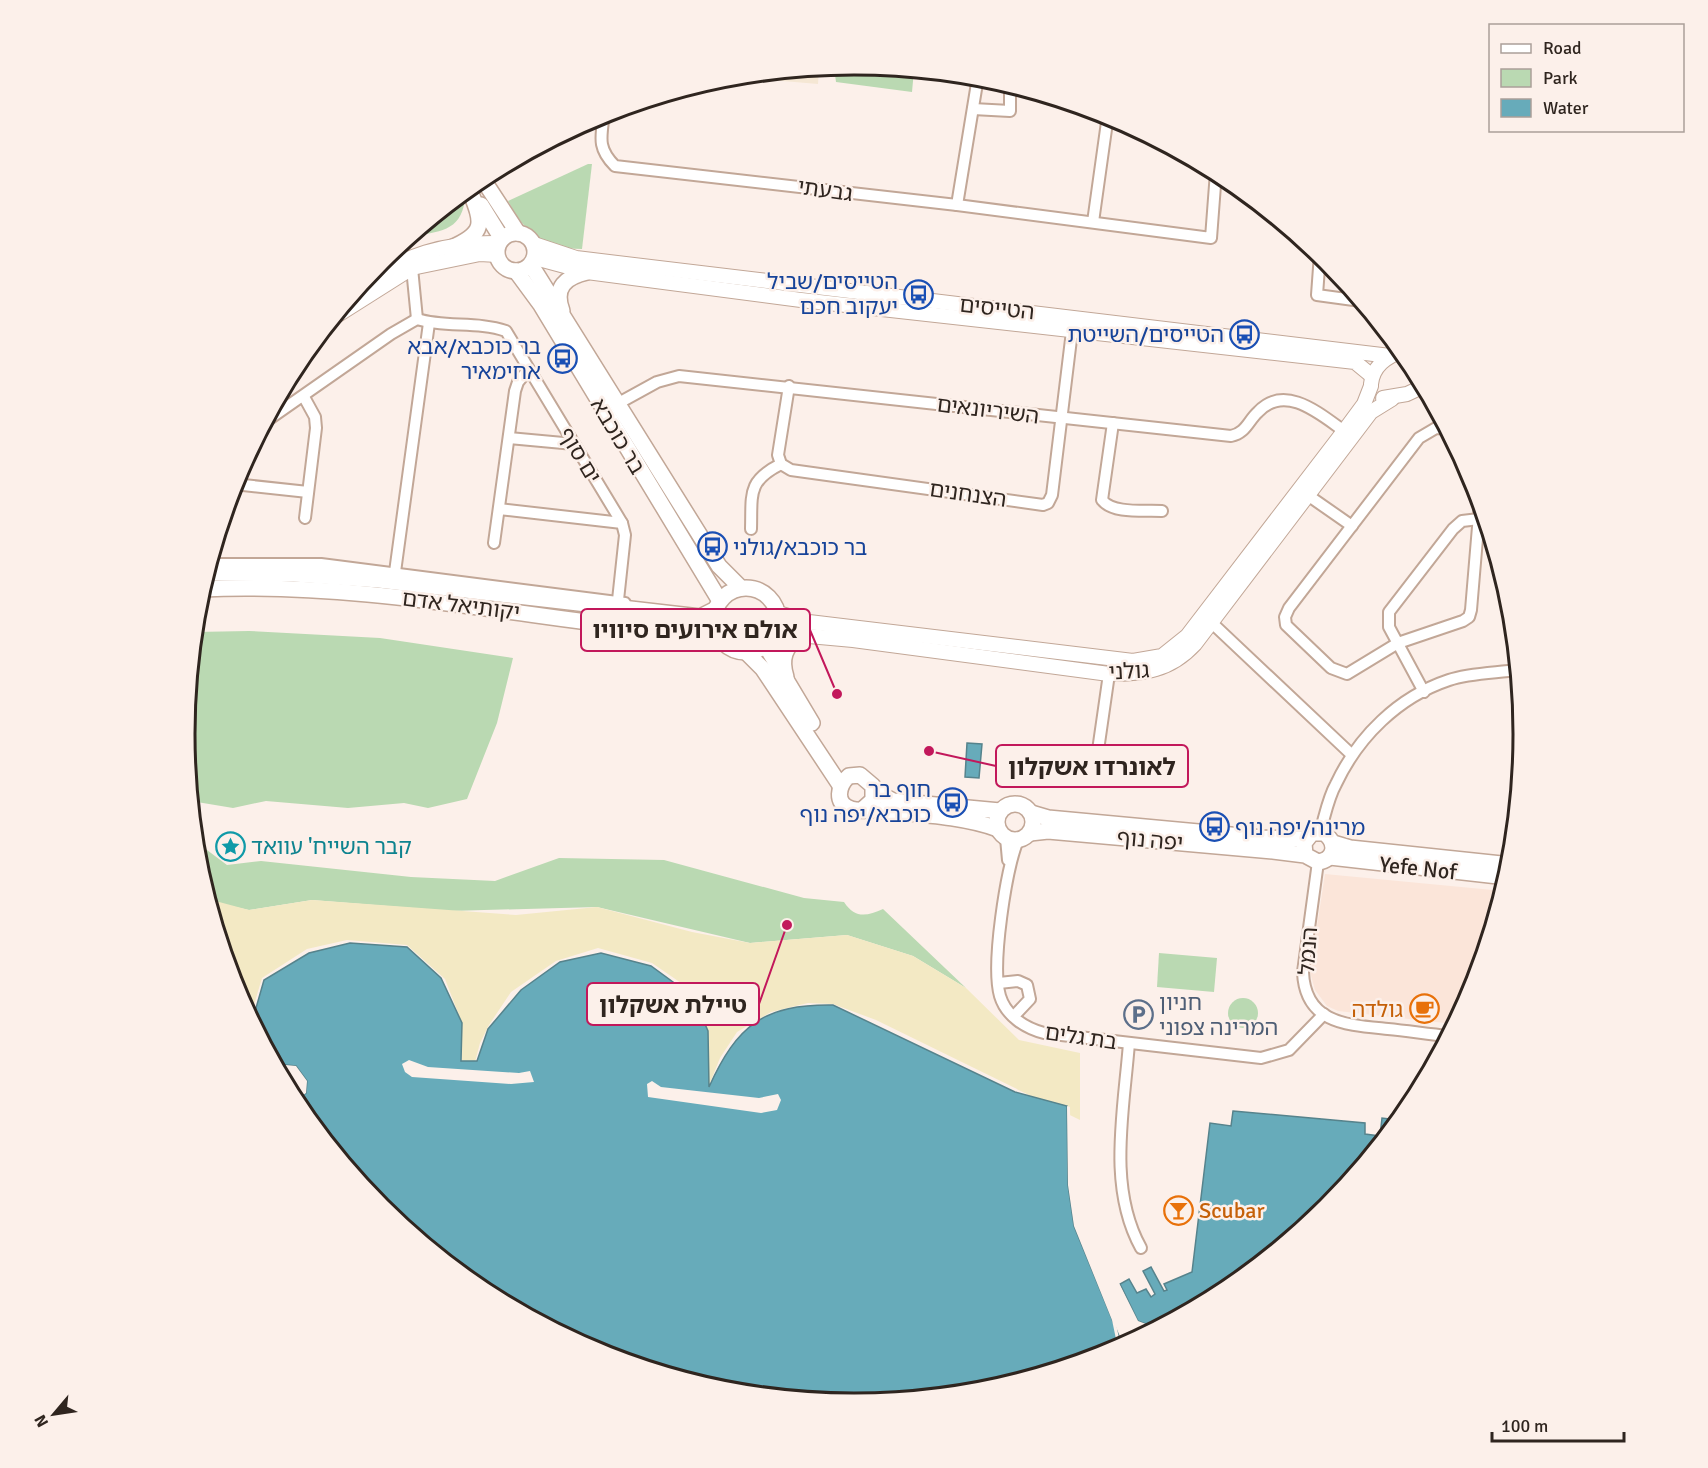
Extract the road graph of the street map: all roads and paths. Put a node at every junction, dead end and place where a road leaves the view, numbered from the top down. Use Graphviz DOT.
graph roads {
  1 [pos="976,87"];
  2 [pos="1010,94"];
  3 [pos="973,109"];
  4 [pos="602,125"];
  5 [pos="1107,125"];
  6 [pos="1215,183"];
  7 [pos="487,186"];
  8 [pos="473,196"];
  9 [pos="472,197"];
  10 [pos="957,205"];
  11 [pos="1093,222"];
  12 [pos="518,233"];
  13 [pos="499,246"];
  14 [pos="451,248"];
  15 [pos="529,260"];
  16 [pos="1319,267"];
  17 [pos="412,268"];
  18 [pos="387,269"];
  19 [pos="587,272"];
  20 [pos="1349,299"];
  21 [pos="355,304"];
  22 [pos="417,319"];
  23 [pos="429,323"];
  24 [pos="1073,323"];
  25 [pos="568,327"];
  26 [pos="1391,353"];
  27 [pos="1393,355"];
  28 [pos="528,370"];
  29 [pos="1372,381"];
  30 [pos="789,386"];
  31 [pos="1415,390"];
  32 [pos="304,397"];
  33 [pos="1392,399"];
  34 [pos="617,404"];
  35 [pos="278,414"];
  36 [pos="1061,419"];
  37 [pos="1113,423"];
  38 [pos="1437,428"];
  39 [pos="1344,431"];
  40 [pos="510,438"];
  41 [pos="574,444"];
  42 [pos="782,464"];
  43 [pos="244,485"];
  44 [pos="308,492"];
  45 [pos="1310,496"];
  46 [pos="500,509"];
  47 [pos="1162,511"];
  48 [pos="305,518"];
  49 [pos="1477,519"];
  50 [pos="622,523"];
  51 [pos="1479,524"];
  52 [pos="1352,526"];
  53 [pos="751,529"];
  54 [pos="494,543"];
  55 [pos="217,564"];
  56 [pos="395,572"];
  57 [pos="215,573"];
  58 [pos="741,588"];
  59 [pos="211,590"];
  60 [pos="618,600"];
  61 [pos="718,605"];
  62 [pos="647,612"];
  63 [pos="778,613"];
  64 [pos="1212,623"];
  65 [pos="776,633"];
  66 [pos="800,635"];
  67 [pos="719,637"];
  68 [pos="1398,643"];
  69 [pos="766,646"];
  70 [pos="747,653"];
  71 [pos="1510,671"];
  72 [pos="1109,674"];
  73 [pos="792,691"];
  74 [pos="1424,692"];
  75 [pos="1351,754"];
  76 [pos="855,775"];
  77 [pos="1095,777"];
  78 [pos="840,785"];
  79 [pos="874,791"];
  80 [pos="863,809"];
  81 [pos="1000,811"];
  82 [pos="1031,813"];
  83 [pos="1320,832"];
  84 [pos="1013,835"];
  85 [pos="1305,839"];
  86 [pos="1322,854"];
  87 [pos="1500,864"];
  88 [pos="1497,877"];
  89 [pos="999,983"];
  90 [pos="1324,1014"];
  91 [pos="1014,1016"];
  92 [pos="1440,1035"];
  93 [pos="1129,1043"];
  94 [pos="1141,1248"];
  1 -- 3 [label="street"];
  2 -- 3 [label="street"];
  3 -- 10 [label="street"];
  4 -- 10 [label="street, גבעתי"];
  5 -- 11 [label="street"];
  6 -- 11 [label="street, גבעתי"];
  7 -- 12 [label="main road"];
  8 -- 13 [label="main road"];
  9 -- 14 [label="main road"];
  10 -- 11 [label="street, גבעתי"];
  12 -- 13 [label="main road"];
  12 -- 15 [label="main road"];
  13 -- 14 [label="street"];
  13 -- 15 [label="main road"];
  13 -- 17 [label="street"];
  14 -- 18 [label="street"];
  15 -- 19 [label="street, הטייסים"];
  15 -- 24 [label="street, הטייסים"];
  15 -- 25 [label="main road, בר כוכבא"];
  15 -- 61 [label="main road, בר כוכבא"];
  16 -- 20 [label="street"];
  17 -- 21 [label="street"];
  17 -- 22 [label="street"];
  19 -- 24 [label="street, הטייסים"];
  19 -- 25 [label="main road"];
  22 -- 23 [label="street"];
  22 -- 32 [label="street"];
  23 -- 28 [label="street, ים סוף"];
  23 -- 56 [label="street"];
  24 -- 26 [label="street, הטייסים"];
  24 -- 29 [label="street, הטייסים"];
  24 -- 36 [label="street, הצנחנים"];
  25 -- 34 [label="main road, בר כוכבא"];
  27 -- 29 [label="street, גולני"];
  28 -- 40 [label="street"];
  28 -- 41 [label="street, ים סוף"];
  29 -- 33 [label="street, הטייסים"];
  29 -- 39 [label="street, גולני"];
  30 -- 34 [label="street, השיריונאים"];
  30 -- 36 [label="street, השיריונאים"];
  30 -- 42 [label="street"];
  31 -- 33 [label="street, גולני"];
  32 -- 35 [label="street"];
  32 -- 44 [label="street"];
  33 -- 45 [label="street, גולני"];
  34 -- 58 [label="main road, בר כוכבא"];
  36 -- 37 [label="street, השיריונאים"];
  36 -- 42 [label="street, הצנחנים"];
  37 -- 39 [label="street, השיריונאים"];
  37 -- 47 [label="street"];
  38 -- 52 [label="street"];
  39 -- 63 [label="street, גולני"];
  40 -- 41 [label="street"];
  40 -- 46 [label="street"];
  41 -- 50 [label="street, ים סוף"];
  42 -- 53 [label="street"];
  43 -- 44 [label="street"];
  44 -- 48 [label="street"];
  45 -- 52 [label="street"];
  45 -- 64 [label="street, גולני"];
  46 -- 50 [label="street"];
  46 -- 54 [label="street"];
  49 -- 68 [label="street"];
  50 -- 60 [label="street, ים סוף"];
  51 -- 68 [label="street"];
  52 -- 68 [label="street"];
  55 -- 56 [label="street"];
  56 -- 60 [label="street"];
  57 -- 62 [label="main road, יקותיאל אדם"];
  58 -- 61 [label="main road"];
  58 -- 63 [label="main road"];
  59 -- 67 [label="main road, יקותיאל אדם"];
  60 -- 62 [label="street"];
  61 -- 62 [label="main road, יקותיאל אדם"];
  61 -- 67 [label="main road"];
  63 -- 65 [label="main road"];
  64 -- 72 [label="street, גולני"];
  64 -- 75 [label="street"];
  65 -- 66 [label="street, גולני"];
  65 -- 69 [label="main road"];
  66 -- 72 [label="street, גולני"];
  66 -- 73 [label="main road"];
  67 -- 70 [label="main road"];
  68 -- 74 [label="street"];
  69 -- 70 [label="main road"];
  69 -- 73 [label="main road"];
  70 -- 78 [label="main road"];
  71 -- 74 [label="street"];
  72 -- 77 [label="street"];
  73 -- 76 [label="main road"];
  74 -- 75 [label="street"];
  75 -- 83 [label="street"];
  76 -- 78 [label="main road"];
  76 -- 79 [label="main road"];
  78 -- 80 [label="main road"];
  79 -- 80 [label="main road"];
  79 -- 81 [label="main road"];
  80 -- 84 [label="main road, יפה נוף"];
  81 -- 82 [label="main road, יפה נוף"];
  81 -- 84 [label="main road"];
  82 -- 84 [label="main road"];
  82 -- 85 [label="main road, יפה נוף"];
  83 -- 85 [label="main road, יפה נוף"];
  83 -- 86 [label="main road, יפה נוף"];
  84 -- 86 [label="main road, יפה נוף"];
  84 -- 89 [label="street, בת גלים"];
  85 -- 86 [label="main road"];
  86 -- 87 [label="main road, יפה נוף"];
  86 -- 88 [label="main road, Yefe Nof"];
  86 -- 90 [label="street, הנמל"];
  89 -- 91 [label="street, בת גלים"];
  89 -- 91 [label="street"];
  90 -- 92 [label="street"];
  90 -- 93 [label="street, בת גלים"];
  91 -- 93 [label="street, בת גלים"];
  93 -- 94 [label="street"];
}
